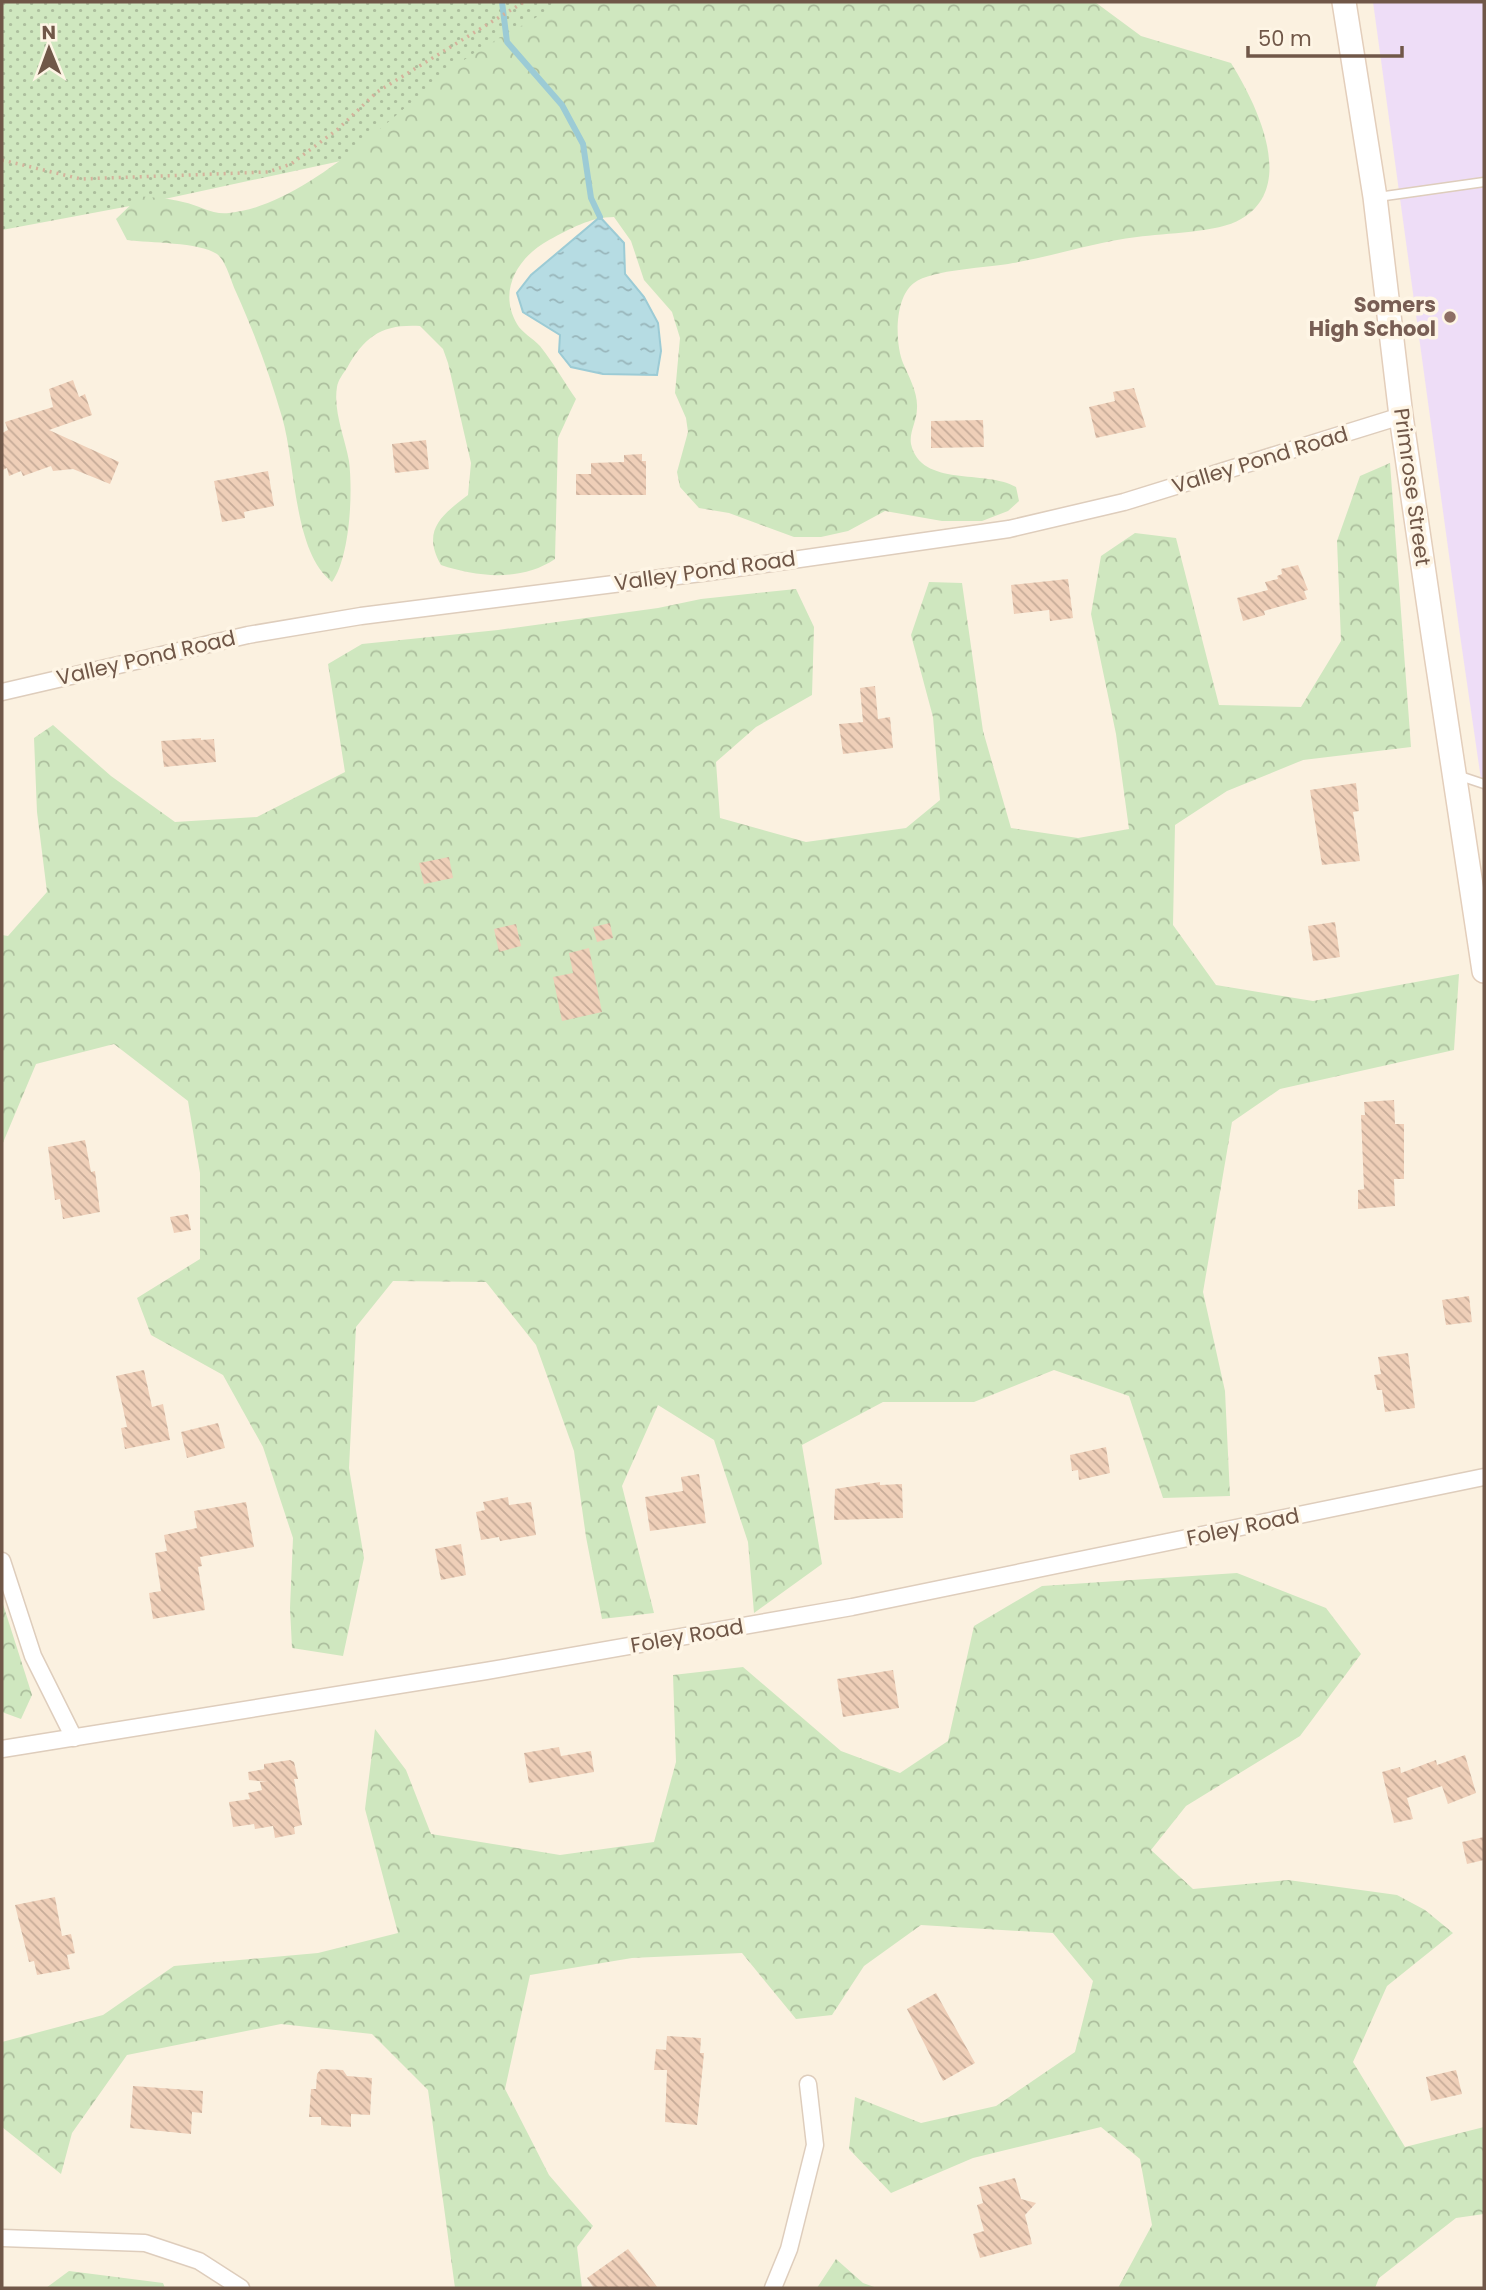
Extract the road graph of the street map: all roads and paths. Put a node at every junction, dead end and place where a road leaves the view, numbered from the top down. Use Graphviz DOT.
graph roads {
  1 [pos="524,2"];
  2 [pos="1344,2"];
  3 [pos="2,160"];
  4 [pos="1484,182"];
  5 [pos="1375,197"];
  6 [pos="1401,416"];
  7 [pos="2,692"];
  8 [pos="1453,774"];
  9 [pos="1484,784"];
  10 [pos="1484,971"];
  11 [pos="1484,1477"];
  12 [pos="2,1561"];
  13 [pos="74,1738"];
  14 [pos="2,1749"];
  15 [pos="808,2084"];
  16 [pos="2,2238"];
  17 [pos="241,2288"];
  18 [pos="773,2288"];
  1 -- 3 [label="path"];
  2 -- 5 [label="main road, Primrose Street"];
  4 -- 5 [label="lane"];
  5 -- 6 [label="main road, Primrose Street"];
  6 -- 7 [label="street, Valley Pond Road"];
  6 -- 8 [label="main road, Primrose Street"];
  8 -- 9 [label="lane"];
  8 -- 10 [label="main road, Primrose Street"];
  11 -- 13 [label="street, Foley Road"];
  12 -- 13 [label="street"];
  13 -- 14 [label="street, Foley Road"];
  15 -- 18 [label="street"];
  16 -- 17 [label="street"];
}
